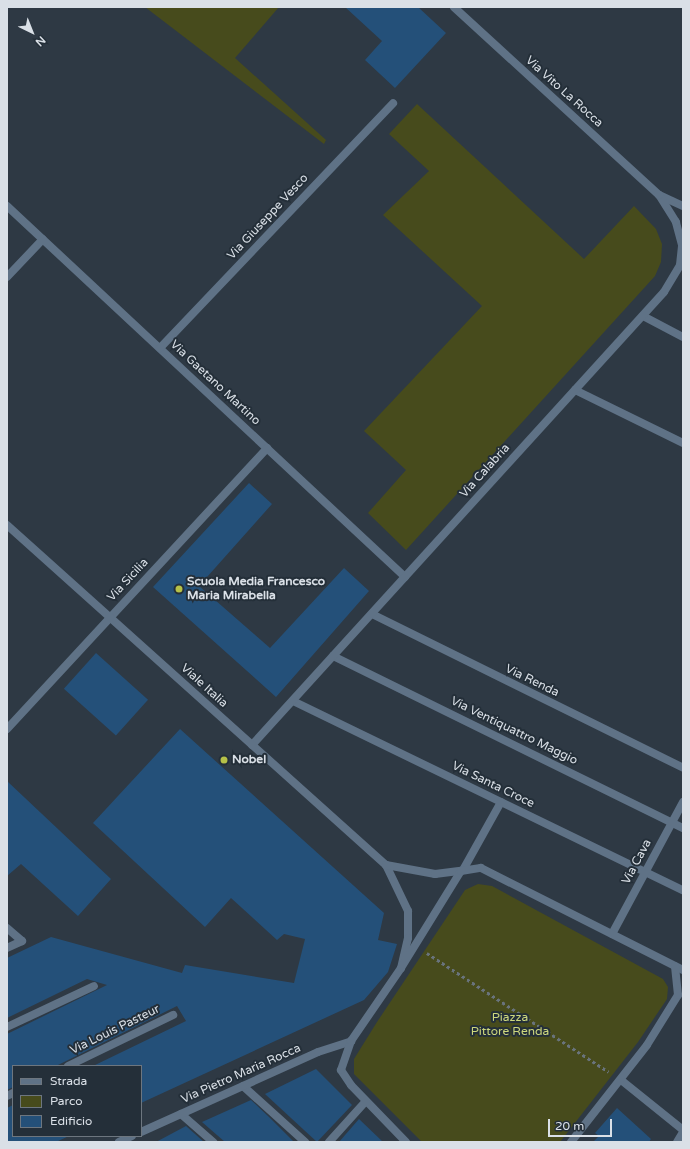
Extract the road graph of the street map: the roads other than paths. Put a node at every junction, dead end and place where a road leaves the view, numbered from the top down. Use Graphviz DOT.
graph roads {
  1 [pos="454,7"];
  2 [pos="393,103"];
  3 [pos="659,195"];
  4 [pos="7,206"];
  5 [pos="683,206"];
  6 [pos="43,239"];
  7 [pos="7,277"];
  8 [pos="643,316"];
  9 [pos="683,337"];
  10 [pos="160,348"];
  11 [pos="575,390"];
  12 [pos="683,442"];
  13 [pos="267,448"];
  14 [pos="7,525"];
  15 [pos="405,577"];
  16 [pos="372,614"];
  17 [pos="110,617"];
  18 [pos="334,656"];
  19 [pos="293,701"];
  20 [pos="7,729"];
  21 [pos="252,745"];
  22 [pos="683,768"];
  23 [pos="501,802"];
  24 [pos="683,802"];
  25 [pos="672,822"];
  26 [pos="683,828"];
  27 [pos="386,865"];
  28 [pos="462,870"];
  29 [pos="645,872"];
  30 [pos="683,890"];
  31 [pos="7,928"];
  32 [pos="612,934"];
  33 [pos="7,948"];
  34 [pos="675,966"];
  35 [pos="401,968"];
  36 [pos="683,970"];
  37 [pos="94,986"];
  38 [pos="173,1015"];
  39 [pos="7,1027"];
  40 [pos="351,1041"];
  41 [pos="70,1065"];
  42 [pos="621,1080"];
  43 [pos="243,1086"];
  44 [pos="366,1101"];
  45 [pos="181,1114"];
  46 [pos="683,1131"];
  47 [pos="142,1132"];
  48 [pos="404,1141"];
  49 [pos="213,1142"];
  50 [pos="304,1142"];
  51 [pos="329,1142"];
  52 [pos="571,1142"];
  53 [pos="677,1142"];
  1 -- 3 [label="street, Via Vito La Rocca"];
  2 -- 10 [label="street, Via Giuseppe Vesco"];
  3 -- 5 [label="street"];
  3 -- 8 [label="street, Via Calabria"];
  4 -- 6 [label="street, Via Gaetano Martino"];
  6 -- 7 [label="street"];
  6 -- 10 [label="street, Via Gaetano Martino"];
  8 -- 9 [label="street"];
  8 -- 11 [label="street, Via Calabria"];
  10 -- 13 [label="street, Via Gaetano Martino"];
  11 -- 12 [label="street"];
  11 -- 15 [label="street, Via Calabria"];
  13 -- 15 [label="street, Via Gaetano Martino"];
  13 -- 17 [label="street, Via Sicilia"];
  14 -- 17 [label="street, Viale Italia"];
  15 -- 16 [label="street, Via Calabria"];
  16 -- 18 [label="street, Via Calabria"];
  16 -- 22 [label="street, Via Renda"];
  17 -- 20 [label="street, Via Sicilia"];
  17 -- 21 [label="street, Viale Italia"];
  18 -- 19 [label="street, Via Calabria"];
  18 -- 25 [label="street, Via Ventiquattro Maggio"];
  19 -- 21 [label="street, Via Calabria"];
  19 -- 23 [label="street, Via Santa Croce"];
  21 -- 27 [label="street, Viale Italia"];
  23 -- 28 [label="street"];
  23 -- 29 [label="street, Via Santa Croce"];
  24 -- 25 [label="street, Via Cava"];
  25 -- 26 [label="street, Via Ventiquattro Maggio"];
  25 -- 29 [label="street, Via Cava"];
  27 -- 28 [label="street"];
  27 -- 35 [label="street, Viale Italia"];
  28 -- 32 [label="street"];
  28 -- 35 [label="street"];
  29 -- 30 [label="street, Via Santa Croce"];
  29 -- 32 [label="street, Via Cava"];
  31 -- 33 [label="street"];
  32 -- 34 [label="street"];
  34 -- 36 [label="street"];
  34 -- 42 [label="street"];
  35 -- 40 [label="street"];
  37 -- 39 [label="street"];
  38 -- 41 [label="street, Via Louis Pasteur"];
  40 -- 43 [label="street, Via Pietro Maria Rocca"];
  40 -- 44 [label="street"];
  42 -- 46 [label="street"];
  42 -- 52 [label="street"];
  43 -- 45 [label="street, Via Pietro Maria Rocca"];
  43 -- 50 [label="street"];
  44 -- 48 [label="street"];
  44 -- 51 [label="street"];
  45 -- 47 [label="street, Via Pietro Maria Rocca"];
  45 -- 49 [label="street"];
  46 -- 53 [label="street"];
}
